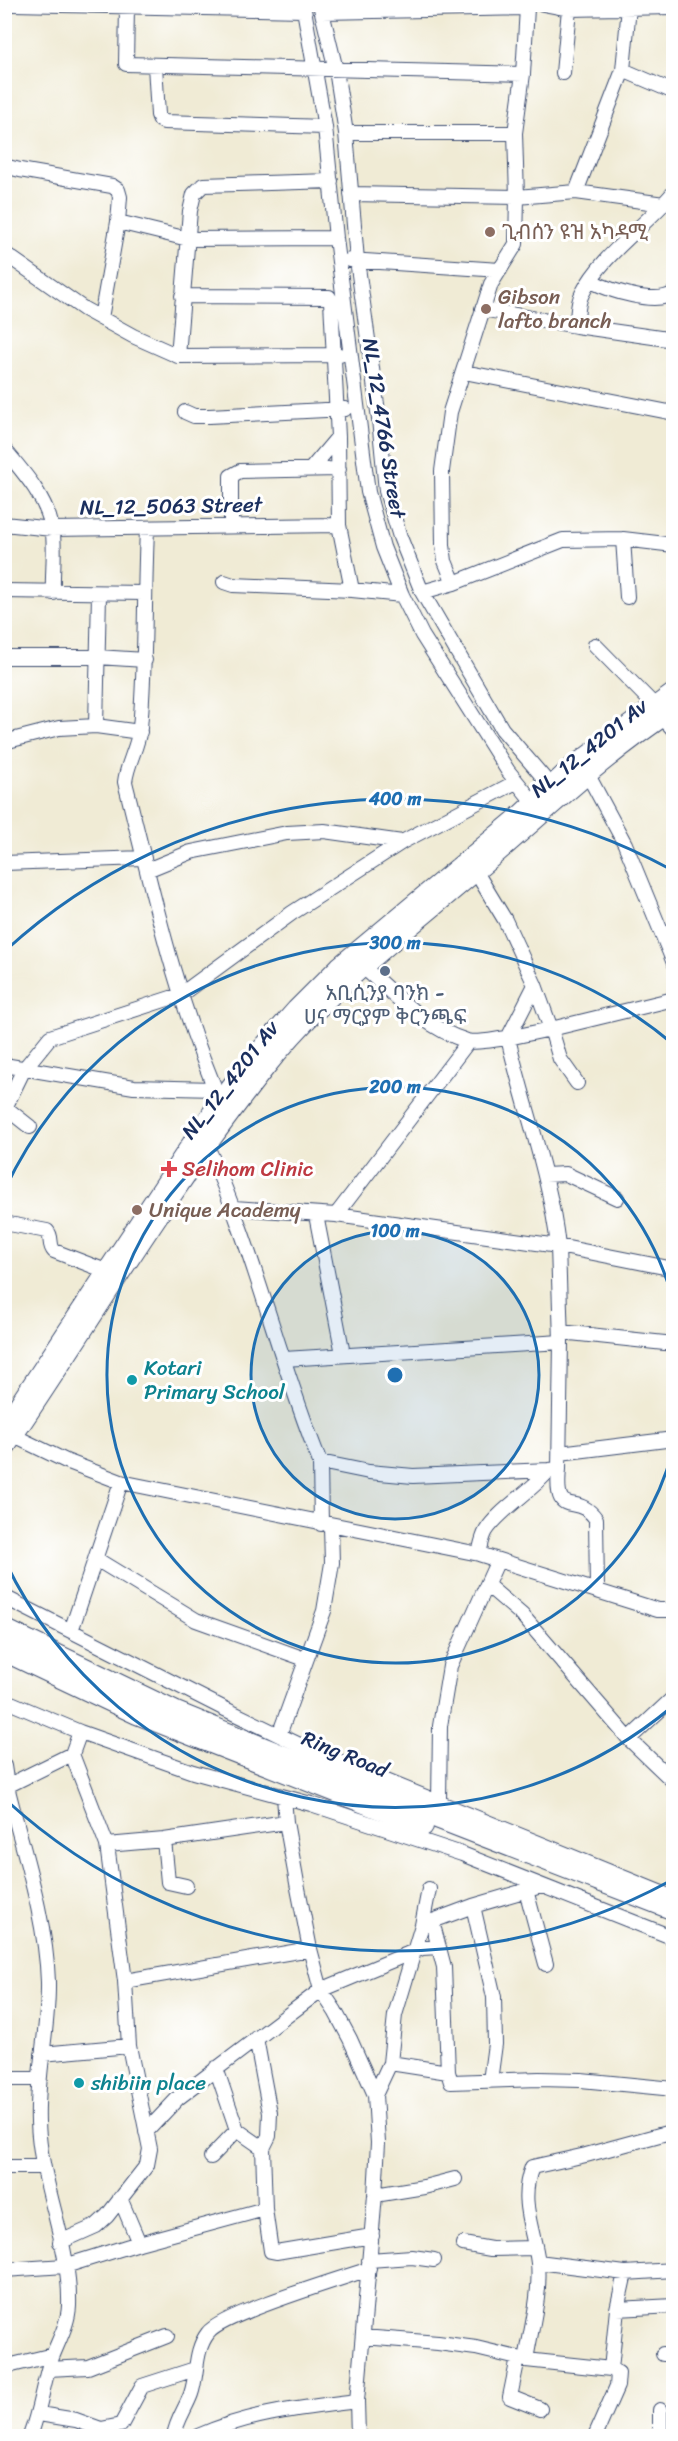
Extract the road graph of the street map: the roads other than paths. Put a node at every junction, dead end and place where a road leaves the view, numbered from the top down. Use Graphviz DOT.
graph roads {
  1 [pos="13,4"];
  2 [pos="543,4"];
  3 [pos="86,6"];
  4 [pos="181,6"];
  5 [pos="529,6"];
  6 [pos="620,6"];
  7 [pos="127,7"];
  8 [pos="303,7"];
  9 [pos="423,7"];
  10 [pos="490,7"];
  11 [pos="321,8"];
  12 [pos="348,8"];
  13 [pos="674,8"];
  14 [pos="569,9"];
  15 [pos="155,64"];
  16 [pos="316,69"];
  17 [pos="336,70"];
  18 [pos="623,70"];
  19 [pos="563,73"];
  20 [pos="523,74"];
  21 [pos="674,92"];
  22 [pos="326,126"];
  23 [pos="346,133"];
  24 [pos="515,133"];
  25 [pos="4,166"];
  26 [pos="330,181"];
  27 [pos="576,192"];
  28 [pos="674,192"];
  29 [pos="351,194"];
  30 [pos="517,197"];
  31 [pos="664,204"];
  32 [pos="118,222"];
  33 [pos="188,238"];
  34 [pos="336,238"];
  35 [pos="4,253"];
  36 [pos="357,260"];
  37 [pos="339,261"];
  38 [pos="500,270"];
  39 [pos="591,281"];
  40 [pos="674,293"];
  41 [pos="182,296"];
  42 [pos="482,309"];
  43 [pos="101,318"];
  44 [pos="576,326"];
  45 [pos="674,340"];
  46 [pos="351,354"];
  47 [pos="178,356"];
  48 [pos="334,356"];
  49 [pos="464,372"];
  50 [pos="356,407"];
  51 [pos="336,410"];
  52 [pos="185,412"];
  53 [pos="674,413"];
  54 [pos="338,437"];
  55 [pos="4,449"];
  56 [pos="311,469"];
  57 [pos="339,469"];
  58 [pos="4,524"];
  59 [pos="339,525"];
  60 [pos="231,526"];
  61 [pos="52,530"];
  62 [pos="147,530"];
  63 [pos="622,539"];
  64 [pos="674,545"];
  65 [pos="224,582"];
  66 [pos="454,583"];
  67 [pos="352,590"];
  68 [pos="4,591"];
  69 [pos="52,592"];
  70 [pos="422,592"];
  71 [pos="144,593"];
  72 [pos="99,594"];
  73 [pos="402,595"];
  74 [pos="627,597"];
  75 [pos="595,645"];
  76 [pos="4,657"];
  77 [pos="97,657"];
  78 [pos="145,660"];
  79 [pos="674,692"];
  80 [pos="666,716"];
  81 [pos="96,726"];
  82 [pos="140,732"];
  83 [pos="4,742"];
  84 [pos="588,775"];
  85 [pos="516,782"];
  86 [pos="556,793"];
  87 [pos="538,808"];
  88 [pos="402,842"];
  89 [pos="4,863"];
  90 [pos="145,864"];
  91 [pos="476,872"];
  92 [pos="674,963"];
  93 [pos="362,966"];
  94 [pos="535,985"];
  95 [pos="180,995"];
  96 [pos="674,999"];
  97 [pos="551,1029"];
  98 [pos="508,1038"];
  99 [pos="468,1042"];
  100 [pos="5,1063"];
  101 [pos="24,1069"];
  102 [pos="577,1083"];
  103 [pos="217,1095"];
  104 [pos="5,1109"];
  105 [pos="30,1127"];
  106 [pos="207,1146"];
  107 [pos="545,1175"];
  108 [pos="617,1198"];
  109 [pos="234,1208"];
  110 [pos="316,1215"];
  111 [pos="336,1215"];
  112 [pos="4,1223"];
  113 [pos="558,1246"];
  114 [pos="674,1269"];
  115 [pos="106,1271"];
  116 [pos="561,1337"];
  117 [pos="674,1344"];
  118 [pos="343,1354"];
  119 [pos="284,1359"];
  120 [pos="8,1437"];
  121 [pos="674,1439"];
  122 [pos="560,1453"];
  123 [pos="320,1462"];
  124 [pos="554,1469"];
  125 [pos="120,1482"];
  126 [pos="326,1525"];
  127 [pos="479,1554"];
  128 [pos="96,1559"];
  129 [pos="498,1560"];
  130 [pos="487,1585"];
  131 [pos="597,1589"];
  132 [pos="4,1597"];
  133 [pos="674,1610"];
  134 [pos="4,1629"];
  135 [pos="71,1631"];
  136 [pos="4,1652"];
  137 [pos="305,1659"];
  138 [pos="674,1697"];
  139 [pos="4,1700"];
  140 [pos="80,1732"];
  141 [pos="279,1735"];
  142 [pos="629,1739"];
  143 [pos="72,1754"];
  144 [pos="4,1766"];
  145 [pos="674,1782"];
  146 [pos="7,1786"];
  147 [pos="284,1797"];
  148 [pos="440,1802"];
  149 [pos="286,1822"];
  150 [pos="164,1840"];
  151 [pos="107,1845"];
  152 [pos="186,1886"];
  153 [pos="541,1886"];
  154 [pos="429,1889"];
  155 [pos="526,1890"];
  156 [pos="674,1898"];
  157 [pos="473,1906"];
  158 [pos="674,1910"];
  159 [pos="427,1923"];
  160 [pos="674,1924"];
  161 [pos="674,1938"];
  162 [pos="439,1947"];
  163 [pos="310,1949"];
  164 [pos="413,1952"];
  165 [pos="546,1964"];
  166 [pos="125,1981"];
  167 [pos="321,1990"];
  168 [pos="256,2038"];
  169 [pos="129,2046"];
  170 [pos="42,2054"];
  171 [pos="390,2062"];
  172 [pos="216,2067"];
  173 [pos="448,2072"];
  174 [pos="4,2079"];
  175 [pos="38,2079"];
  176 [pos="490,2081"];
  177 [pos="674,2090"];
  178 [pos="375,2095"];
  179 [pos="237,2130"];
  180 [pos="674,2131"];
  181 [pos="146,2132"];
  182 [pos="262,2148"];
  183 [pos="211,2157"];
  184 [pos="42,2167"];
  185 [pos="4,2168"];
  186 [pos="455,2179"];
  187 [pos="375,2194"];
  188 [pos="120,2198"];
  189 [pos="265,2209"];
  190 [pos="372,2236"];
  191 [pos="60,2242"];
  192 [pos="139,2243"];
  193 [pos="463,2244"];
  194 [pos="534,2248"];
  195 [pos="434,2260"];
  196 [pos="538,2262"];
  197 [pos="369,2265"];
  198 [pos="65,2266"];
  199 [pos="4,2270"];
  200 [pos="674,2270"];
  201 [pos="625,2273"];
  202 [pos="674,2306"];
  203 [pos="617,2309"];
  204 [pos="167,2336"];
  205 [pos="363,2337"];
  206 [pos="522,2359"];
  207 [pos="51,2362"];
  208 [pos="4,2367"];
  209 [pos="195,2369"];
  210 [pos="611,2369"];
  211 [pos="357,2401"];
  212 [pos="540,2409"];
  213 [pos="660,2410"];
  214 [pos="39,2414"];
  215 [pos="101,2433"];
  216 [pos="30,2436"];
  217 [pos="174,2436"];
  218 [pos="198,2436"];
  219 [pos="358,2436"];
  220 [pos="595,2436"];
  221 [pos="660,2436"];
  1 -- 3 [label="street"];
  2 -- 14 [label="street"];
  3 -- 7 [label="street"];
  4 -- 7 [label="street"];
  4 -- 8 [label="street"];
  5 -- 10 [label="street"];
  5 -- 20 [label="street"];
  6 -- 13 [label="street"];
  6 -- 14 [label="street"];
  6 -- 18 [label="street"];
  7 -- 15 [label="street"];
  8 -- 16 [label="street, NL_12_4766 Street"];
  9 -- 10 [label="street"];
  9 -- 12 [label="street"];
  11 -- 12 [label="street"];
  11 -- 17 [label="street, NL_12_4766 Street"];
  14 -- 19 [label="street"];
  15 -- 16 [label="street"];
  15 -- 22 [label="street"];
  16 -- 17 [label="street"];
  16 -- 22 [label="street, NL_12_4766 Street"];
  17 -- 20 [label="street"];
  17 -- 23 [label="street, NL_12_4766 Street"];
  18 -- 21 [label="street"];
  18 -- 27 [label="street"];
  20 -- 24 [label="street"];
  22 -- 26 [label="street, NL_12_4766 Street"];
  23 -- 24 [label="street"];
  23 -- 29 [label="street, NL_12_4766 Street"];
  24 -- 30 [label="street"];
  25 -- 32 [label="street"];
  26 -- 33 [label="street"];
  26 -- 34 [label="street, NL_12_4766 Street"];
  27 -- 30 [label="street"];
  27 -- 31 [label="street"];
  28 -- 31 [label="street"];
  29 -- 30 [label="street"];
  29 -- 36 [label="street, NL_12_4766 Street"];
  30 -- 38 [label="street"];
  31 -- 39 [label="street"];
  32 -- 33 [label="street"];
  32 -- 43 [label="street"];
  33 -- 34 [label="street"];
  33 -- 41 [label="street"];
  34 -- 37 [label="street, NL_12_4766 Street"];
  35 -- 43 [label="street"];
  36 -- 37 [label="street"];
  36 -- 38 [label="street"];
  36 -- 70 [label="street, NL_12_4766 Street"];
  37 -- 46 [label="street, NL_12_4766 Street"];
  38 -- 42 [label="street"];
  39 -- 40 [label="street"];
  39 -- 44 [label="street"];
  41 -- 47 [label="street"];
  41 -- 48 [label="street, NL_12_4766 Street"];
  42 -- 44 [label="street"];
  42 -- 49 [label="street"];
  43 -- 47 [label="street"];
  44 -- 45 [label="street"];
  46 -- 48 [label="street"];
  46 -- 50 [label="street, NL_12_4766 Street"];
  47 -- 48 [label="street"];
  48 -- 51 [label="street, NL_12_4766 Street"];
  49 -- 53 [label="street"];
  49 -- 66 [label="street"];
  50 -- 51 [label="street"];
  50 -- 73 [label="street, NL_12_4766 Street"];
  51 -- 52 [label="street"];
  51 -- 54 [label="street, NL_12_4766 Street"];
  54 -- 56 [label="street"];
  54 -- 57 [label="street, NL_12_4766 Street"];
  55 -- 61 [label="street"];
  56 -- 57 [label="street"];
  56 -- 60 [label="street"];
  57 -- 59 [label="street, NL_12_4766 Street"];
  58 -- 61 [label="street, NL_12_5063 Street"];
  59 -- 60 [label="street, NL_12_5063 Street"];
  59 -- 67 [label="street, NL_12_4766 Street"];
  60 -- 62 [label="street, NL_12_5063 Street"];
  61 -- 62 [label="street, NL_12_5063 Street"];
  61 -- 69 [label="street"];
  62 -- 71 [label="street"];
  63 -- 64 [label="street"];
  63 -- 66 [label="street"];
  63 -- 74 [label="street"];
  65 -- 67 [label="street"];
  66 -- 70 [label="street"];
  67 -- 73 [label="street"];
  68 -- 69 [label="street"];
  69 -- 72 [label="street"];
  70 -- 86 [label="street, NL_12_4766 Street"];
  71 -- 72 [label="street"];
  71 -- 78 [label="street"];
  72 -- 77 [label="street"];
  73 -- 85 [label="street, NL_12_4766 Street"];
  75 -- 80 [label="street"];
  76 -- 77 [label="street"];
  77 -- 78 [label="street"];
  77 -- 81 [label="street"];
  78 -- 82 [label="street"];
  79 -- 80 [label="main road, NL_12_4201 Av"];
  80 -- 84 [label="main road, NL_12_4201 Av"];
  80 -- 86 [label="main road, NL_12_4201 Av"];
  81 -- 82 [label="street"];
  81 -- 83 [label="street"];
  82 -- 90 [label="street"];
  84 -- 86 [label="main road, NL_12_4201 Av"];
  84 -- 92 [label="street"];
  85 -- 87 [label="street, NL_12_4766 Street"];
  85 -- 88 [label="street"];
  86 -- 87 [label="main road, NL_12_4201 Av"];
  87 -- 91 [label="main road, NL_12_4201 Av"];
  87 -- 103 [label="main road, NL_12_4201 Av"];
  88 -- 90 [label="street"];
  88 -- 95 [label="street"];
  89 -- 90 [label="street"];
  90 -- 95 [label="street"];
  91 -- 93 [label="main road, NL_12_4201 Av"];
  91 -- 94 [label="street"];
  93 -- 99 [label="street"];
  93 -- 106 [label="main road, NL_12_4201 Av"];
  94 -- 97 [label="street"];
  94 -- 98 [label="street"];
  95 -- 101 [label="street"];
  95 -- 103 [label="street"];
  96 -- 97 [label="street"];
  97 -- 98 [label="street"];
  97 -- 102 [label="street"];
  98 -- 99 [label="street"];
  98 -- 107 [label="street"];
  99 -- 111 [label="street"];
  100 -- 101 [label="street"];
  101 -- 103 [label="street"];
  101 -- 104 [label="street"];
  103 -- 115 [label="main road, NL_12_4201 Av"];
  104 -- 105 [label="street"];
  106 -- 109 [label="street"];
  106 -- 120 [label="main road, NL_12_4201 Av"];
  107 -- 108 [label="street"];
  107 -- 113 [label="street"];
  109 -- 110 [label="street"];
  109 -- 119 [label="street"];
  110 -- 111 [label="street"];
  110 -- 118 [label="street"];
  111 -- 113 [label="street"];
  112 -- 115 [label="street"];
  113 -- 114 [label="street"];
  113 -- 116 [label="street"];
  115 -- 120 [label="main road, NL_12_4201 Av"];
  116 -- 117 [label="street"];
  116 -- 118 [label="street"];
  116 -- 122 [label="street"];
  118 -- 119 [label="street"];
  119 -- 123 [label="street"];
  120 -- 125 [label="street"];
  121 -- 122 [label="street"];
  122 -- 124 [label="street"];
  123 -- 124 [label="street"];
  123 -- 126 [label="street"];
  124 -- 127 [label="street"];
  124 -- 131 [label="street"];
  125 -- 126 [label="street"];
  125 -- 128 [label="street"];
  126 -- 127 [label="street"];
  126 -- 137 [label="street"];
  127 -- 129 [label="street"];
  128 -- 135 [label="street"];
  128 -- 137 [label="street"];
  129 -- 130 [label="street"];
  129 -- 131 [label="street"];
  130 -- 142 [label="street"];
  130 -- 148 [label="street"];
  131 -- 133 [label="street"];
  132 -- 135 [label="street"];
  134 -- 158 [label="highway, Ring Road"];
  135 -- 141 [label="street"];
  136 -- 160 [label="highway, Ring Road"];
  137 -- 141 [label="street"];
  138 -- 142 [label="street"];
  139 -- 140 [label="street"];
  140 -- 143 [label="street"];
  140 -- 147 [label="street"];
  141 -- 148 [label="street"];
  142 -- 145 [label="street"];
  143 -- 146 [label="street"];
  143 -- 151 [label="street"];
  144 -- 146 [label="street"];
  146 -- 170 [label="street"];
  147 -- 149 [label="street"];
  147 -- 153 [label="street"];
  148 -- 156 [label="street"];
  149 -- 150 [label="street"];
  149 -- 163 [label="street"];
  150 -- 151 [label="street"];
  150 -- 152 [label="street"];
  151 -- 166 [label="street"];
  153 -- 155 [label="street"];
  153 -- 161 [label="street"];
  154 -- 159 [label="street"];
  155 -- 157 [label="street"];
  155 -- 165 [label="street"];
  157 -- 159 [label="street"];
  157 -- 176 [label="street"];
  159 -- 162 [label="street"];
  159 -- 164 [label="street"];
  162 -- 164 [label="street"];
  162 -- 173 [label="street"];
  163 -- 166 [label="street"];
  163 -- 167 [label="street"];
  164 -- 167 [label="street"];
  164 -- 171 [label="street"];
  166 -- 169 [label="street"];
  167 -- 168 [label="street"];
  167 -- 178 [label="street"];
  168 -- 172 [label="street"];
  168 -- 182 [label="street"];
  169 -- 170 [label="street"];
  169 -- 181 [label="street"];
  170 -- 175 [label="street"];
  171 -- 173 [label="street"];
  171 -- 178 [label="street"];
  172 -- 179 [label="street"];
  172 -- 181 [label="street"];
  173 -- 176 [label="street"];
  174 -- 175 [label="street"];
  175 -- 184 [label="street"];
  176 -- 177 [label="street"];
  178 -- 187 [label="street"];
  179 -- 182 [label="street"];
  179 -- 183 [label="street"];
  180 -- 194 [label="street"];
  181 -- 188 [label="street"];
  182 -- 189 [label="street"];
  184 -- 185 [label="street"];
  184 -- 191 [label="street"];
  186 -- 187 [label="street"];
  187 -- 190 [label="street"];
  188 -- 191 [label="street"];
  188 -- 192 [label="street"];
  189 -- 190 [label="street"];
  189 -- 192 [label="street"];
  190 -- 197 [label="street"];
  191 -- 198 [label="street"];
  192 -- 198 [label="street"];
  193 -- 194 [label="street"];
  194 -- 196 [label="street"];
  195 -- 197 [label="street"];
  196 -- 201 [label="street"];
  196 -- 206 [label="street"];
  197 -- 205 [label="street"];
  197 -- 209 [label="street"];
  198 -- 199 [label="street"];
  198 -- 207 [label="street"];
  200 -- 201 [label="street"];
  201 -- 203 [label="street"];
  202 -- 203 [label="street"];
  203 -- 210 [label="street"];
  204 -- 207 [label="street"];
  205 -- 206 [label="street"];
  205 -- 211 [label="street"];
  206 -- 210 [label="street"];
  206 -- 212 [label="street"];
  207 -- 208 [label="street"];
  207 -- 214 [label="street"];
  209 -- 215 [label="street"];
  209 -- 217 [label="street"];
  210 -- 220 [label="street"];
  211 -- 218 [label="street"];
  211 -- 219 [label="street"];
  213 -- 221 [label="street"];
  214 -- 215 [label="street"];
  214 -- 216 [label="street"];
}
